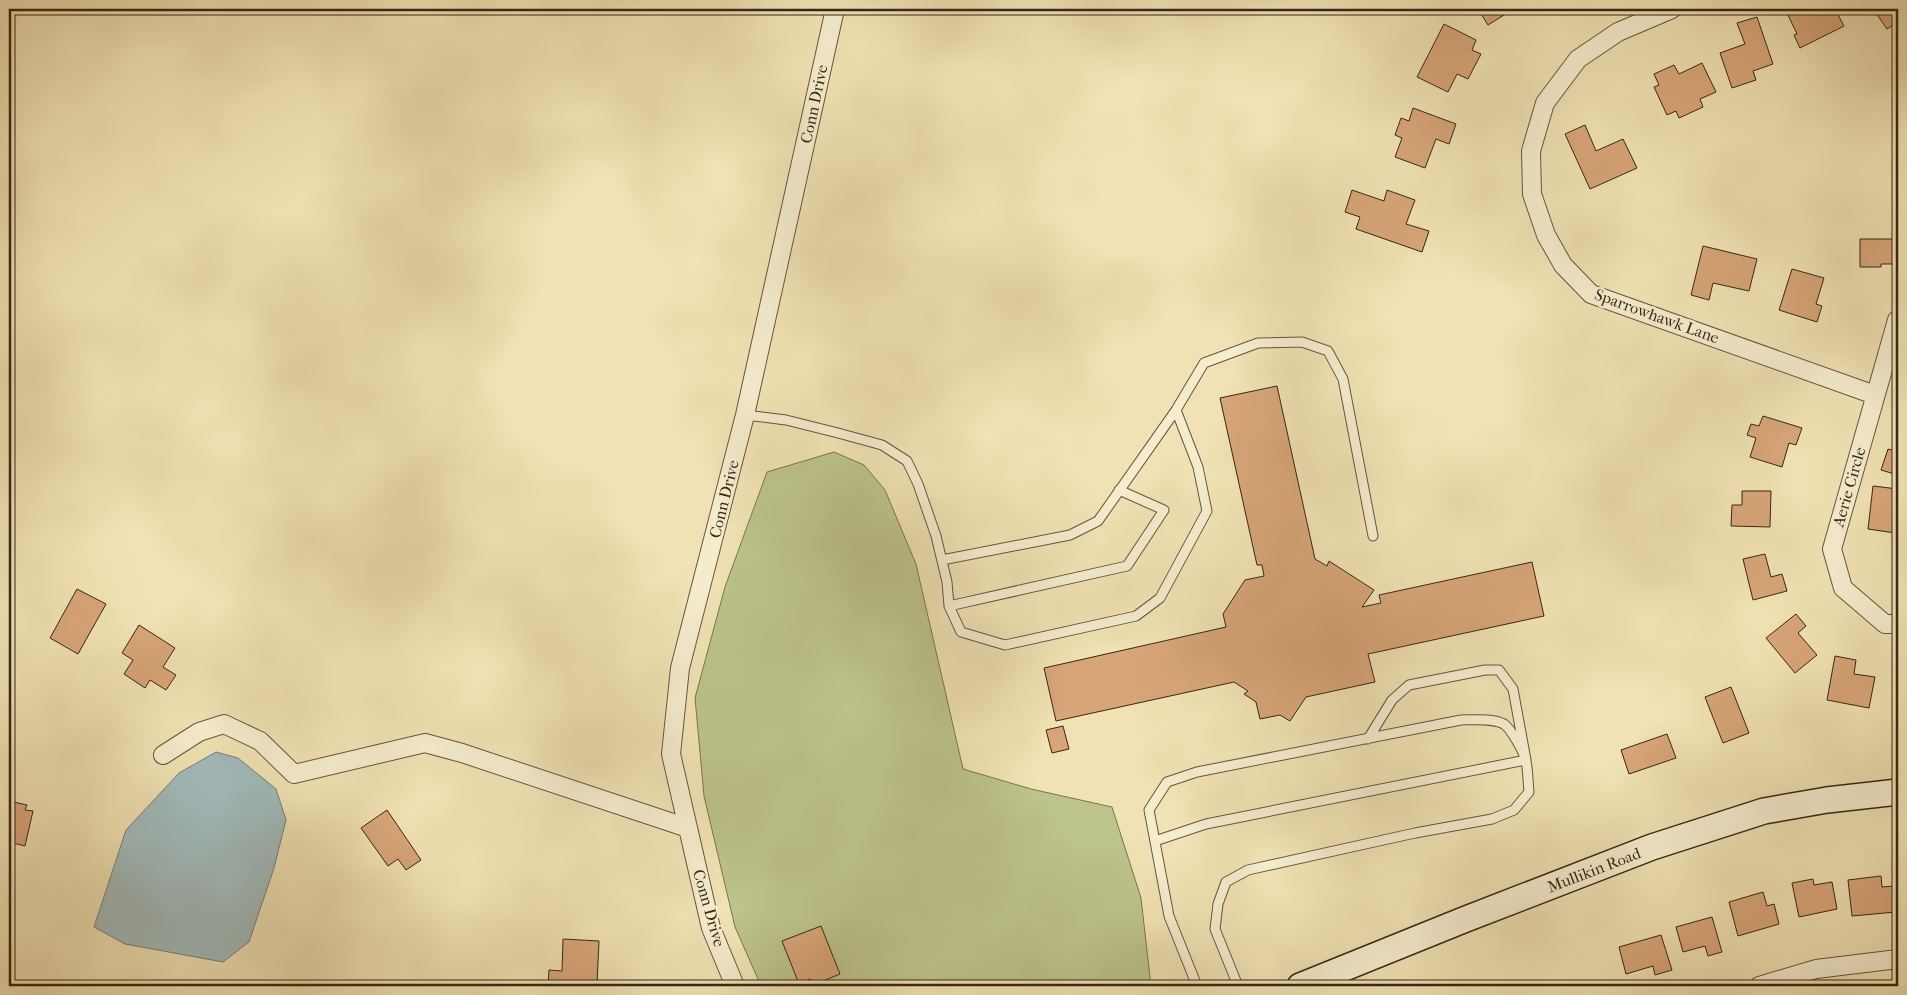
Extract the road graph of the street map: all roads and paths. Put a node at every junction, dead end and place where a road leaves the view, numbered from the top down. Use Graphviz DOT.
graph roads {
  1 [pos="835,9"];
  2 [pos="1672,9"];
  3 [pos="1897,320"];
  4 [pos="1876,395"];
  5 [pos="1176,410"];
  6 [pos="746,415"];
  7 [pos="1119,490"];
  8 [pos="1373,536"];
  9 [pos="942,560"];
  10 [pos="949,606"];
  11 [pos="1898,624"];
  12 [pos="1368,738"];
  13 [pos="164,755"];
  14 [pos="1526,760"];
  15 [pos="1898,792"];
  16 [pos="688,828"];
  17 [pos="1155,841"];
  18 [pos="1898,959"];
  19 [pos="735,986"];
  20 [pos="1197,986"];
  21 [pos="1238,986"];
  22 [pos="1300,986"];
  23 [pos="1759,986"];
  1 -- 6 [label="street, Conn Drive"];
  2 -- 4 [label="street, Sparrowhawk Lane"];
  3 -- 4 [label="street, Aerie Circle"];
  4 -- 11 [label="street, Aerie Circle"];
  5 -- 7 [label="lane"];
  5 -- 8 [label="lane"];
  5 -- 10 [label="lane"];
  6 -- 9 [label="lane"];
  6 -- 16 [label="street, Conn Drive"];
  7 -- 9 [label="lane"];
  7 -- 10 [label="lane"];
  9 -- 10 [label="lane"];
  12 -- 14 [label="lane"];
  12 -- 14 [label="lane"];
  12 -- 17 [label="lane"];
  13 -- 16 [label="street"];
  14 -- 17 [label="lane"];
  14 -- 21 [label="lane"];
  15 -- 22 [label="street, Mullikin Road"];
  16 -- 19 [label="street, Conn Drive"];
  17 -- 20 [label="lane"];
  18 -- 23 [label="street"];
}
